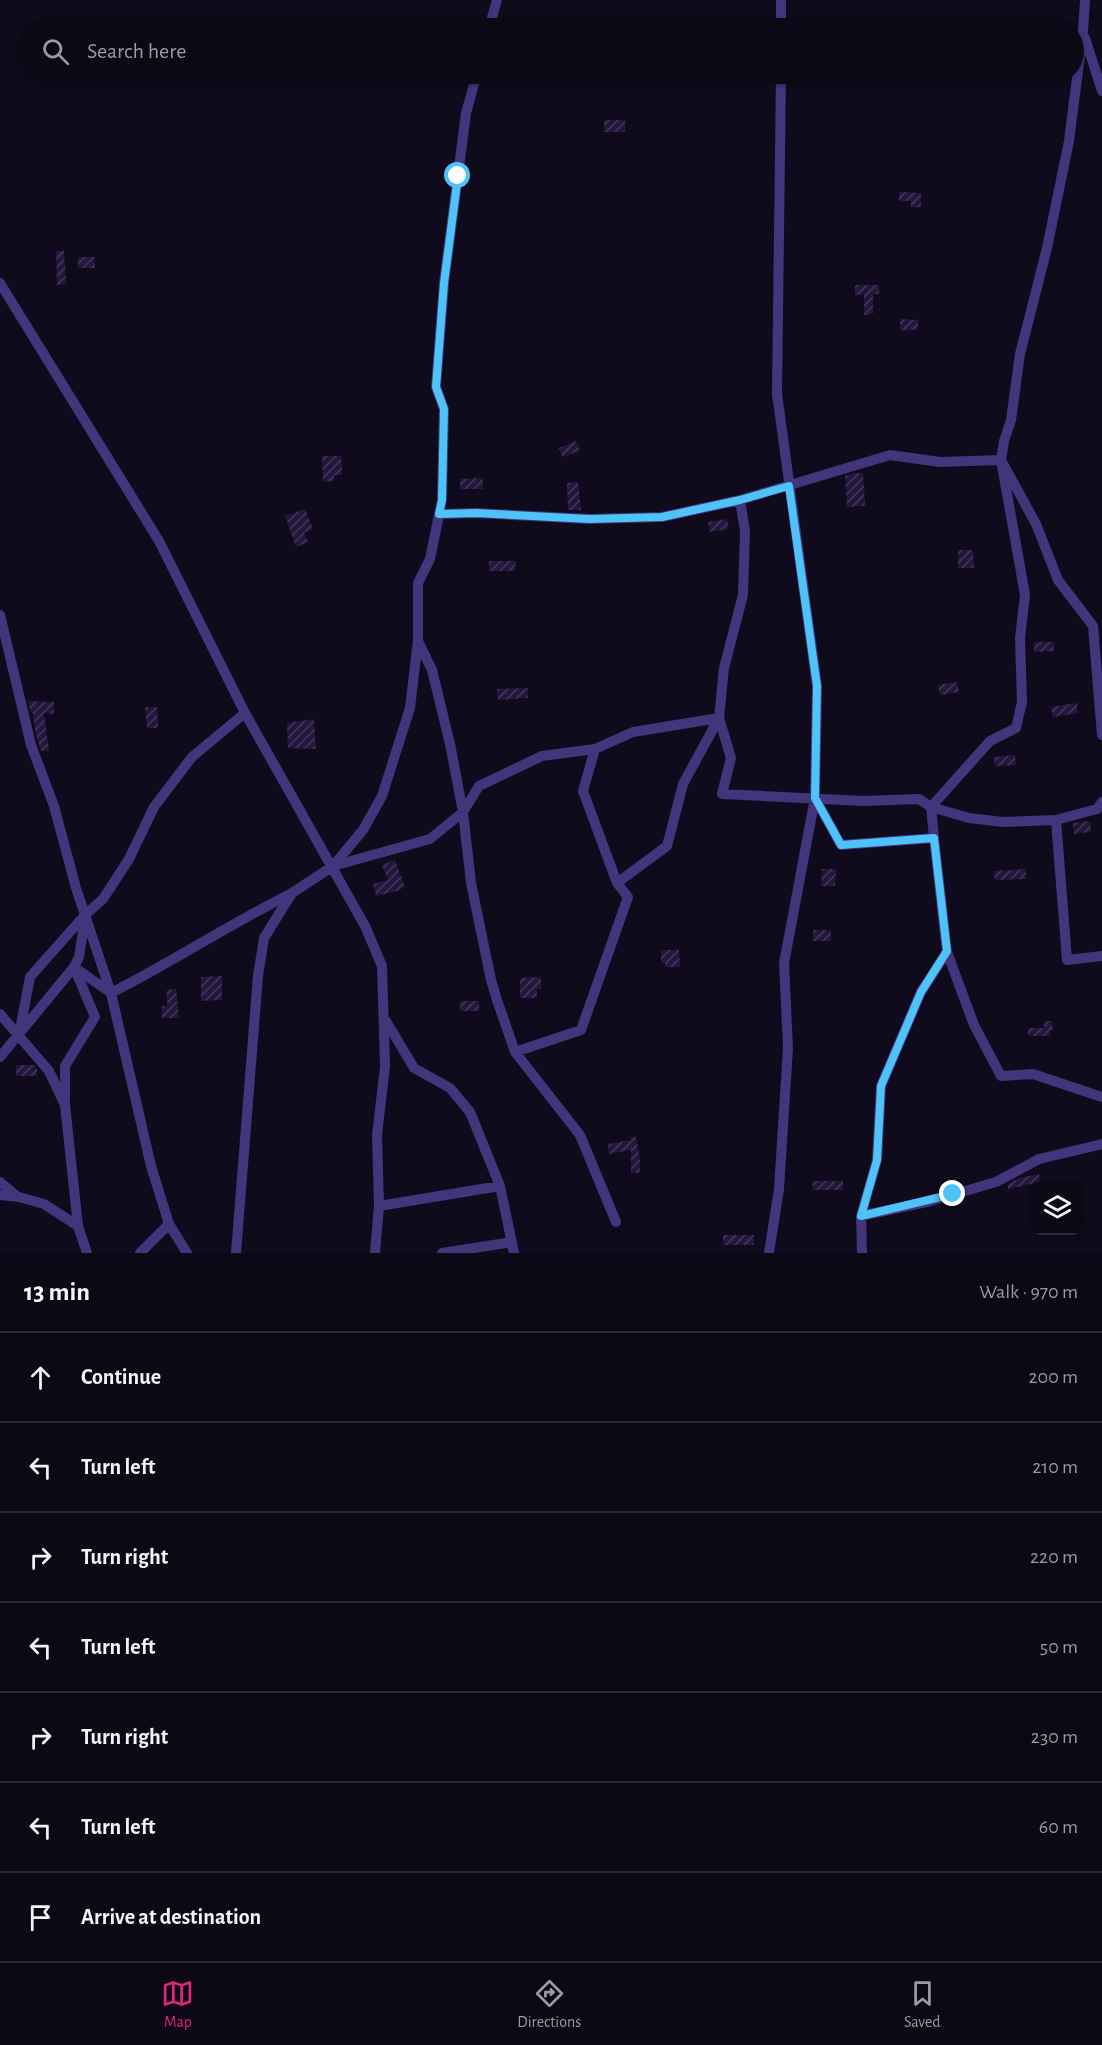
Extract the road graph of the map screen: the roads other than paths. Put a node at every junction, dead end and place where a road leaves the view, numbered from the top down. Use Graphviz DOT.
graph roads {
  1 [pos="497,0"];
  2 [pos="781,0"];
  3 [pos="1085,0"];
  4 [pos="492,18"];
  5 [pos="781,18"];
  6 [pos="1084,18"];
  7 [pos="1084,35"];
  8 [pos="474,84"];
  9 [pos="780,84"];
  10 [pos="1076,84"];
  11 [pos="1102,91"];
  12 [pos="0,283"];
  13 [pos="1001,460"];
  14 [pos="789,486"];
  15 [pos="740,500"];
  16 [pos="439,514"];
  17 [pos="0,615"];
  18 [pos="418,640"];
  19 [pos="245,713"];
  20 [pos="719,717"];
  21 [pos="1102,735"];
  22 [pos="595,749"];
  23 [pos="815,798"];
  24 [pos="1102,802"];
  25 [pos="931,807"];
  26 [pos="463,812"];
  27 [pos="1056,820"];
  28 [pos="934,838"];
  29 [pos="333,866"];
  30 [pos="617,883"];
  31 [pos="292,893"];
  32 [pos="85,915"];
  33 [pos="947,951"];
  34 [pos="1102,956"];
  35 [pos="74,967"];
  36 [pos="111,993"];
  37 [pos="0,1014"];
  38 [pos="385,1018"];
  39 [pos="19,1035"];
  40 [pos="515,1052"];
  41 [pos="0,1057"];
  42 [pos="1102,1096"];
  43 [pos="65,1105"];
  44 [pos="1102,1144"];
  45 [pos="0,1182"];
  46 [pos="500,1186"];
  47 [pos="0,1195"];
  48 [pos="19,1197"];
  49 [pos="379,1206"];
  50 [pos="861,1216"];
  51 [pos="616,1222"];
  52 [pos="169,1224"];
  53 [pos="78,1226"];
  54 [pos="513,1248"];
  55 [pos="87,1253"];
  56 [pos="140,1253"];
  57 [pos="187,1253"];
  58 [pos="236,1253"];
  59 [pos="375,1253"];
  60 [pos="442,1253"];
  61 [pos="769,1253"];
  62 [pos="862,1253"];
  1 -- 4 [label="street"];
  2 -- 5 [label="street"];
  3 -- 6 [label="street"];
  7 -- 11 [label="street"];
  8 -- 16 [label="street"];
  9 -- 14 [label="street"];
  10 -- 13 [label="street"];
  12 -- 19 [label="street"];
  13 -- 14 [label="street"];
  13 -- 21 [label="street"];
  13 -- 25 [label="street"];
  14 -- 15 [label="street"];
  14 -- 23 [label="street"];
  15 -- 16 [label="street"];
  15 -- 20 [label="street"];
  16 -- 18 [label="street"];
  17 -- 32 [label="street"];
  18 -- 26 [label="street"];
  18 -- 29 [label="street"];
  19 -- 29 [label="street"];
  19 -- 32 [label="street"];
  20 -- 22 [label="street"];
  20 -- 23 [label="street"];
  20 -- 30 [label="street"];
  22 -- 26 [label="street"];
  22 -- 30 [label="street"];
  23 -- 25 [label="street"];
  23 -- 28 [label="street"];
  23 -- 61 [label="street"];
  24 -- 27 [label="street"];
  25 -- 27 [label="street"];
  25 -- 28 [label="street"];
  26 -- 29 [label="street"];
  26 -- 40 [label="street"];
  27 -- 34 [label="street"];
  28 -- 33 [label="street"];
  29 -- 31 [label="street"];
  29 -- 38 [label="street"];
  30 -- 40 [label="street"];
  31 -- 36 [label="street"];
  31 -- 58 [label="street"];
  32 -- 35 [label="street"];
  32 -- 36 [label="street"];
  32 -- 39 [label="street"];
  33 -- 42 [label="street"];
  33 -- 50 [label="street"];
  35 -- 36 [label="street"];
  35 -- 39 [label="street"];
  35 -- 43 [label="street"];
  36 -- 52 [label="street"];
  37 -- 39 [label="street"];
  38 -- 46 [label="street"];
  38 -- 49 [label="street"];
  39 -- 41 [label="street"];
  39 -- 43 [label="street"];
  40 -- 51 [label="street"];
  43 -- 53 [label="street"];
  44 -- 50 [label="street"];
  45 -- 48 [label="street"];
  46 -- 49 [label="street"];
  46 -- 54 [label="street"];
  47 -- 48 [label="street"];
  48 -- 53 [label="street"];
  49 -- 59 [label="street"];
  50 -- 62 [label="street"];
  52 -- 56 [label="street"];
  52 -- 57 [label="street"];
  53 -- 55 [label="street"];
  54 -- 60 [label="street"];
}
